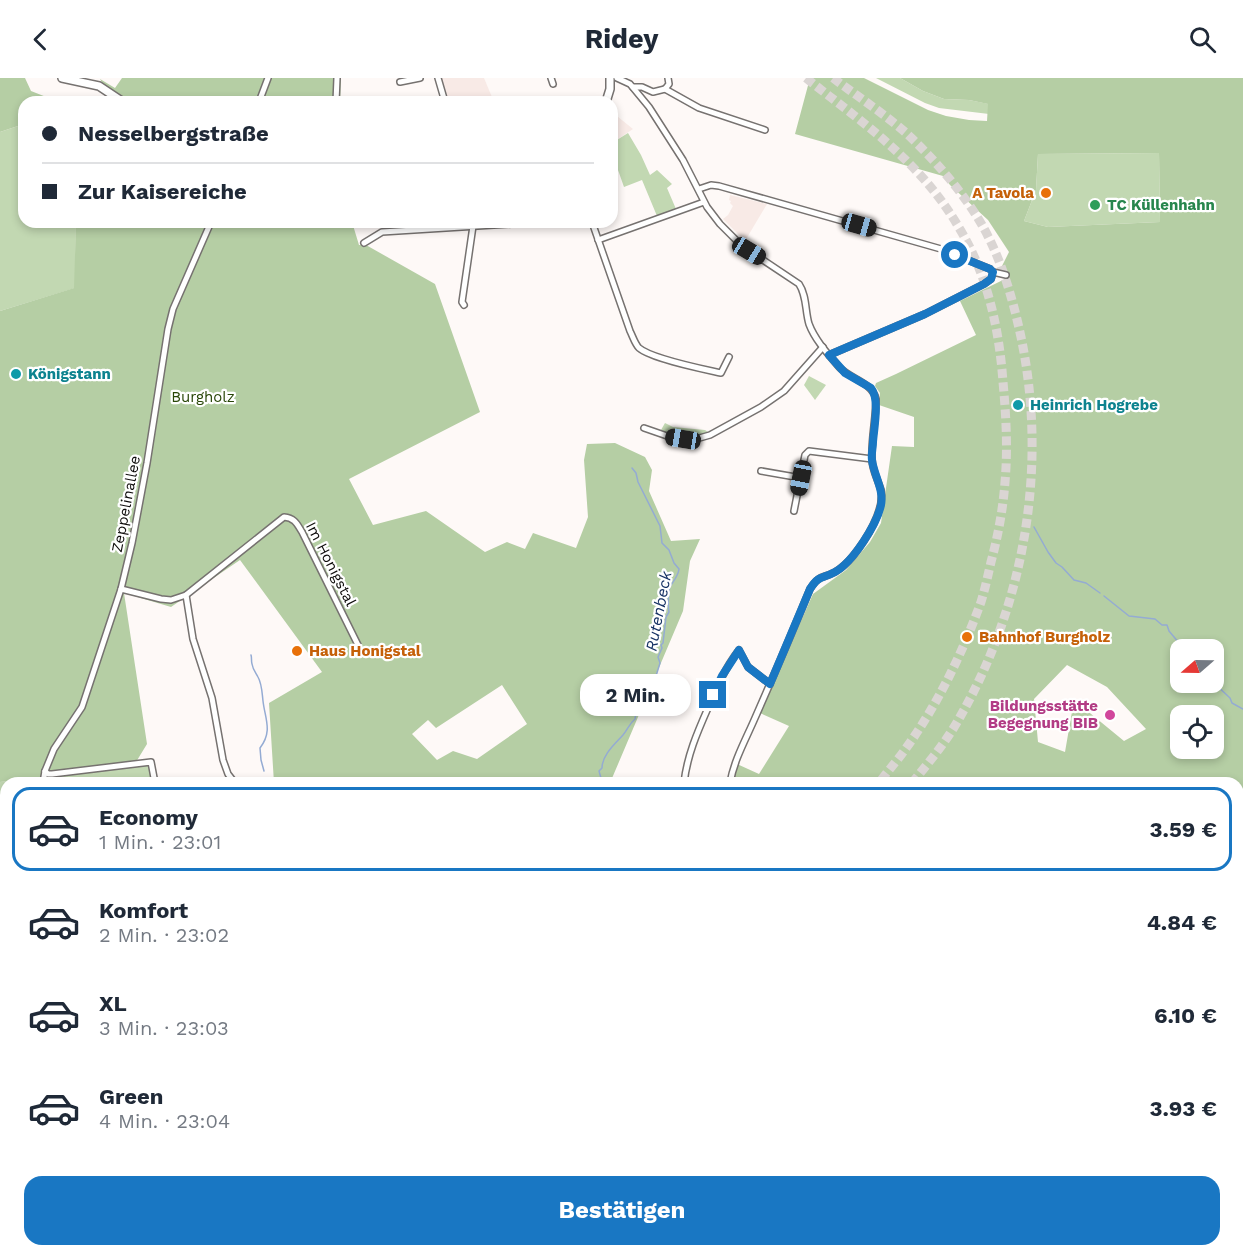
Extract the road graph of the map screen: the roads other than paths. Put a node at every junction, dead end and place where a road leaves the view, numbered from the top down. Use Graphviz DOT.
graph roads {
  1 [pos="62,78"];
  2 [pos="337,78"];
  3 [pos="420,78"];
  4 [pos="438,78"];
  5 [pos="610,78"];
  6 [pos="617,78"];
  7 [pos="668,78"];
  8 [pos="267,80"];
  9 [pos="400,82"];
  10 [pos="633,87"];
  11 [pos="665,89"];
  12 [pos="114,96"];
  13 [pos="261,96"];
  14 [pos="336,96"];
  15 [pos="444,96"];
  16 [pos="608,96"];
  17 [pos="765,130"];
  18 [pos="699,189"];
  19 [pos="704,202"];
  20 [pos="208,228"];
  21 [pos="443,228"];
  22 [pos="473,228"];
  23 [pos="594,228"];
  24 [pos="598,240"];
  25 [pos="364,243"];
  26 [pos="993,272"];
  27 [pos="1006,275"];
  28 [pos="464,305"];
  29 [pos="823,347"];
  30 [pos="829,355"];
  31 [pos="729,357"];
  32 [pos="644,428"];
  33 [pos="872,459"];
  34 [pos="761,471"];
  35 [pos="801,478"];
  36 [pos="794,511"];
  37 [pos="121,589"];
  38 [pos="186,595"];
  39 [pos="358,645"];
  40 [pos="770,684"];
  41 [pos="45,771"];
  42 [pos="44,777"];
  43 [pos="154,777"];
  44 [pos="230,777"];
  45 [pos="684,777"];
  46 [pos="731,777"];
  1 -- 12 [label="street"];
  2 -- 14 [label="street"];
  3 -- 9 [label="street"];
  4 -- 15 [label="street"];
  5 -- 16 [label="street"];
  6 -- 10 [label="street"];
  7 -- 11 [label="street"];
  8 -- 13 [label="street"];
  10 -- 11 [label="street"];
  10 -- 18 [label="street"];
  11 -- 17 [label="street"];
  18 -- 19 [label="street"];
  18 -- 26 [label="street"];
  19 -- 24 [label="street"];
  19 -- 29 [label="street"];
  20 -- 37 [label="street, Zeppelinallee"];
  21 -- 25 [label="street"];
  22 -- 28 [label="street"];
  23 -- 24 [label="street"];
  24 -- 31 [label="street"];
  26 -- 27 [label="street"];
  26 -- 30 [label="street"];
  29 -- 30 [label="street"];
  29 -- 32 [label="street"];
  30 -- 33 [label="street"];
  33 -- 35 [label="street"];
  33 -- 40 [label="street"];
  34 -- 35 [label="street"];
  35 -- 36 [label="street"];
  37 -- 38 [label="street"];
  37 -- 41 [label="street, Zeppelinallee"];
  38 -- 39 [label="street, Im Honigstal"];
  38 -- 44 [label="street"];
  40 -- 45 [label="street"];
  40 -- 46 [label="street"];
  41 -- 42 [label="street, Zeppelinallee"];
  41 -- 43 [label="street"];
}
